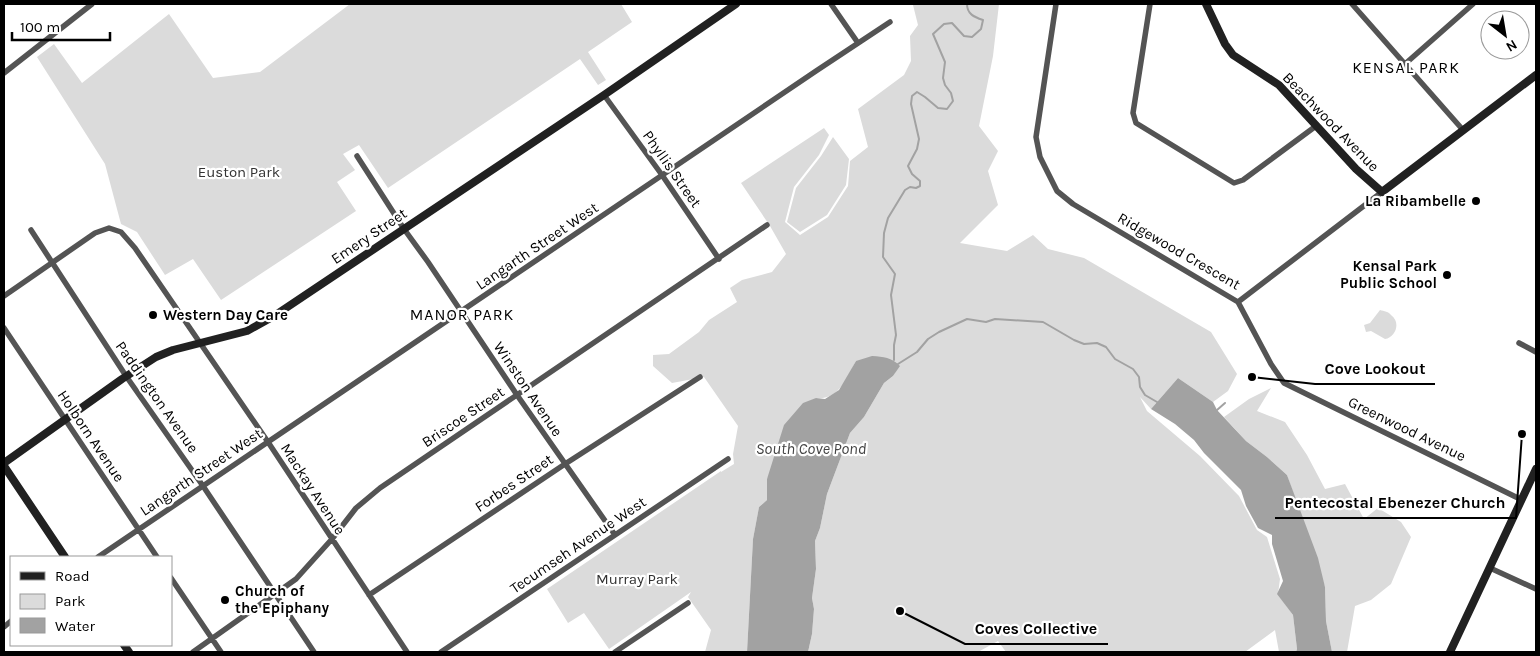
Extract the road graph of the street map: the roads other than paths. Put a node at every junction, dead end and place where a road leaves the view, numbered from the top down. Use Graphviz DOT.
graph roads {
  1 [pos="92,4"];
  2 [pos="736,4"];
  3 [pos="831,4"];
  4 [pos="1056,4"];
  5 [pos="1150,4"];
  6 [pos="1206,4"];
  7 [pos="1352,4"];
  8 [pos="1473,4"];
  9 [pos="890,22"];
  10 [pos="858,43"];
  11 [pos="1405,64"];
  12 [pos="4,73"];
  13 [pos="1536,75"];
  14 [pos="604,94"];
  15 [pos="1316,126"];
  16 [pos="1463,130"];
  17 [pos="357,156"];
  18 [pos="662,176"];
  19 [pos="1382,192"];
  20 [pos="767,225"];
  21 [pos="404,229"];
  22 [pos="31,230"];
  23 [pos="719,259"];
  24 [pos="52,264"];
  25 [pos="4,296"];
  26 [pos="1238,302"];
  27 [pos="462,312"];
  28 [pos="4,328"];
  29 [pos="200,343"];
  30 [pos="1519,343"];
  31 [pos="1536,352"];
  32 [pos="126,376"];
  33 [pos="700,377"];
  34 [pos="516,395"];
  35 [pos="65,419"];
  36 [pos="268,442"];
  37 [pos="728,459"];
  38 [pos="565,464"];
  39 [pos="4,465"];
  40 [pos="1536,469"];
  41 [pos="203,486"];
  42 [pos="1522,500"];
  43 [pos="139,529"];
  44 [pos="615,535"];
  45 [pos="332,539"];
  46 [pos="64,556"];
  47 [pos="99,556"];
  48 [pos="157,556"];
  49 [pos="1490,568"];
  50 [pos="172,579"];
  51 [pos="1536,590"];
  52 [pos="275,594"];
  53 [pos="369,595"];
  54 [pos="688,604"];
  55 [pos="212,639"];
  56 [pos="192,652"];
  57 [pos="221,652"];
  58 [pos="314,652"];
  59 [pos="407,652"];
  60 [pos="441,652"];
  61 [pos="616,652"];
  62 [pos="1450,652"];
  1 -- 12 [label="street"];
  2 -- 14 [label="street, Emery Street"];
  3 -- 10 [label="street"];
  4 -- 26 [label="street, Ridgewood Crescent"];
  5 -- 15 [label="street"];
  6 -- 15 [label="street, Beachwood Avenue"];
  7 -- 11 [label="street"];
  8 -- 11 [label="street"];
  9 -- 10 [label="street, Langarth Street West"];
  10 -- 18 [label="street, Langarth Street West"];
  11 -- 16 [label="street"];
  13 -- 16 [label="street, Ridgewood Crescent"];
  14 -- 18 [label="street, Phyllis Street"];
  14 -- 21 [label="street, Emery Street"];
  15 -- 19 [label="street, Beachwood Avenue"];
  16 -- 19 [label="street, Ridgewood Crescent"];
  17 -- 21 [label="street, Winston Avenue"];
  18 -- 23 [label="street, Phyllis Street"];
  18 -- 27 [label="street, Langarth Street West"];
  19 -- 26 [label="street, Ridgewood Crescent"];
  20 -- 23 [label="street, Briscoe Street"];
  21 -- 27 [label="street, Winston Avenue"];
  21 -- 29 [label="street, Emery Street"];
  22 -- 24 [label="street, Paddington Avenue"];
  23 -- 34 [label="street, Briscoe Street"];
  24 -- 25 [label="street, Mackay Avenue"];
  24 -- 29 [label="street, Mackay Avenue"];
  24 -- 32 [label="street, Paddington Avenue"];
  26 -- 42 [label="street, Greenwood Avenue"];
  27 -- 34 [label="street, Winston Avenue"];
  27 -- 36 [label="street, Langarth Street West"];
  28 -- 35 [label="street, Holborn Avenue"];
  29 -- 32 [label="street, Emery Street"];
  29 -- 36 [label="street, Mackay Avenue"];
  30 -- 31 [label="street"];
  32 -- 35 [label="street, Emery Street"];
  32 -- 41 [label="street, Paddington Avenue"];
  33 -- 38 [label="street, Forbes Street"];
  34 -- 38 [label="street, Winston Avenue"];
  34 -- 45 [label="street, Briscoe Street"];
  35 -- 39 [label="street, Emery Street"];
  35 -- 43 [label="street, Holborn Avenue"];
  36 -- 41 [label="street, Langarth Street West"];
  36 -- 45 [label="street, Mackay Avenue"];
  37 -- 44 [label="street, Tecumseh Avenue West"];
  38 -- 44 [label="street, Winston Avenue"];
  38 -- 53 [label="street, Forbes Street"];
  39 -- 46 [label="street"];
  40 -- 42 [label="street"];
  41 -- 43 [label="street, Langarth Street West"];
  41 -- 52 [label="street, Paddington Avenue"];
  42 -- 49 [label="street"];
  43 -- 47 [label="street, Langarth Street West"];
  43 -- 48 [label="street, Holborn Avenue"];
  44 -- 60 [label="street, Tecumseh Avenue West"];
  45 -- 52 [label="street, Briscoe Street"];
  45 -- 53 [label="street, Mackay Avenue"];
  49 -- 51 [label="street"];
  49 -- 62 [label="street"];
  50 -- 55 [label="street"];
  52 -- 55 [label="street, Briscoe Street"];
  52 -- 58 [label="street, Paddington Avenue"];
  53 -- 59 [label="street, Mackay Avenue"];
  54 -- 61 [label="street"];
  55 -- 56 [label="street, Briscoe Street"];
  55 -- 57 [label="street"];
}
